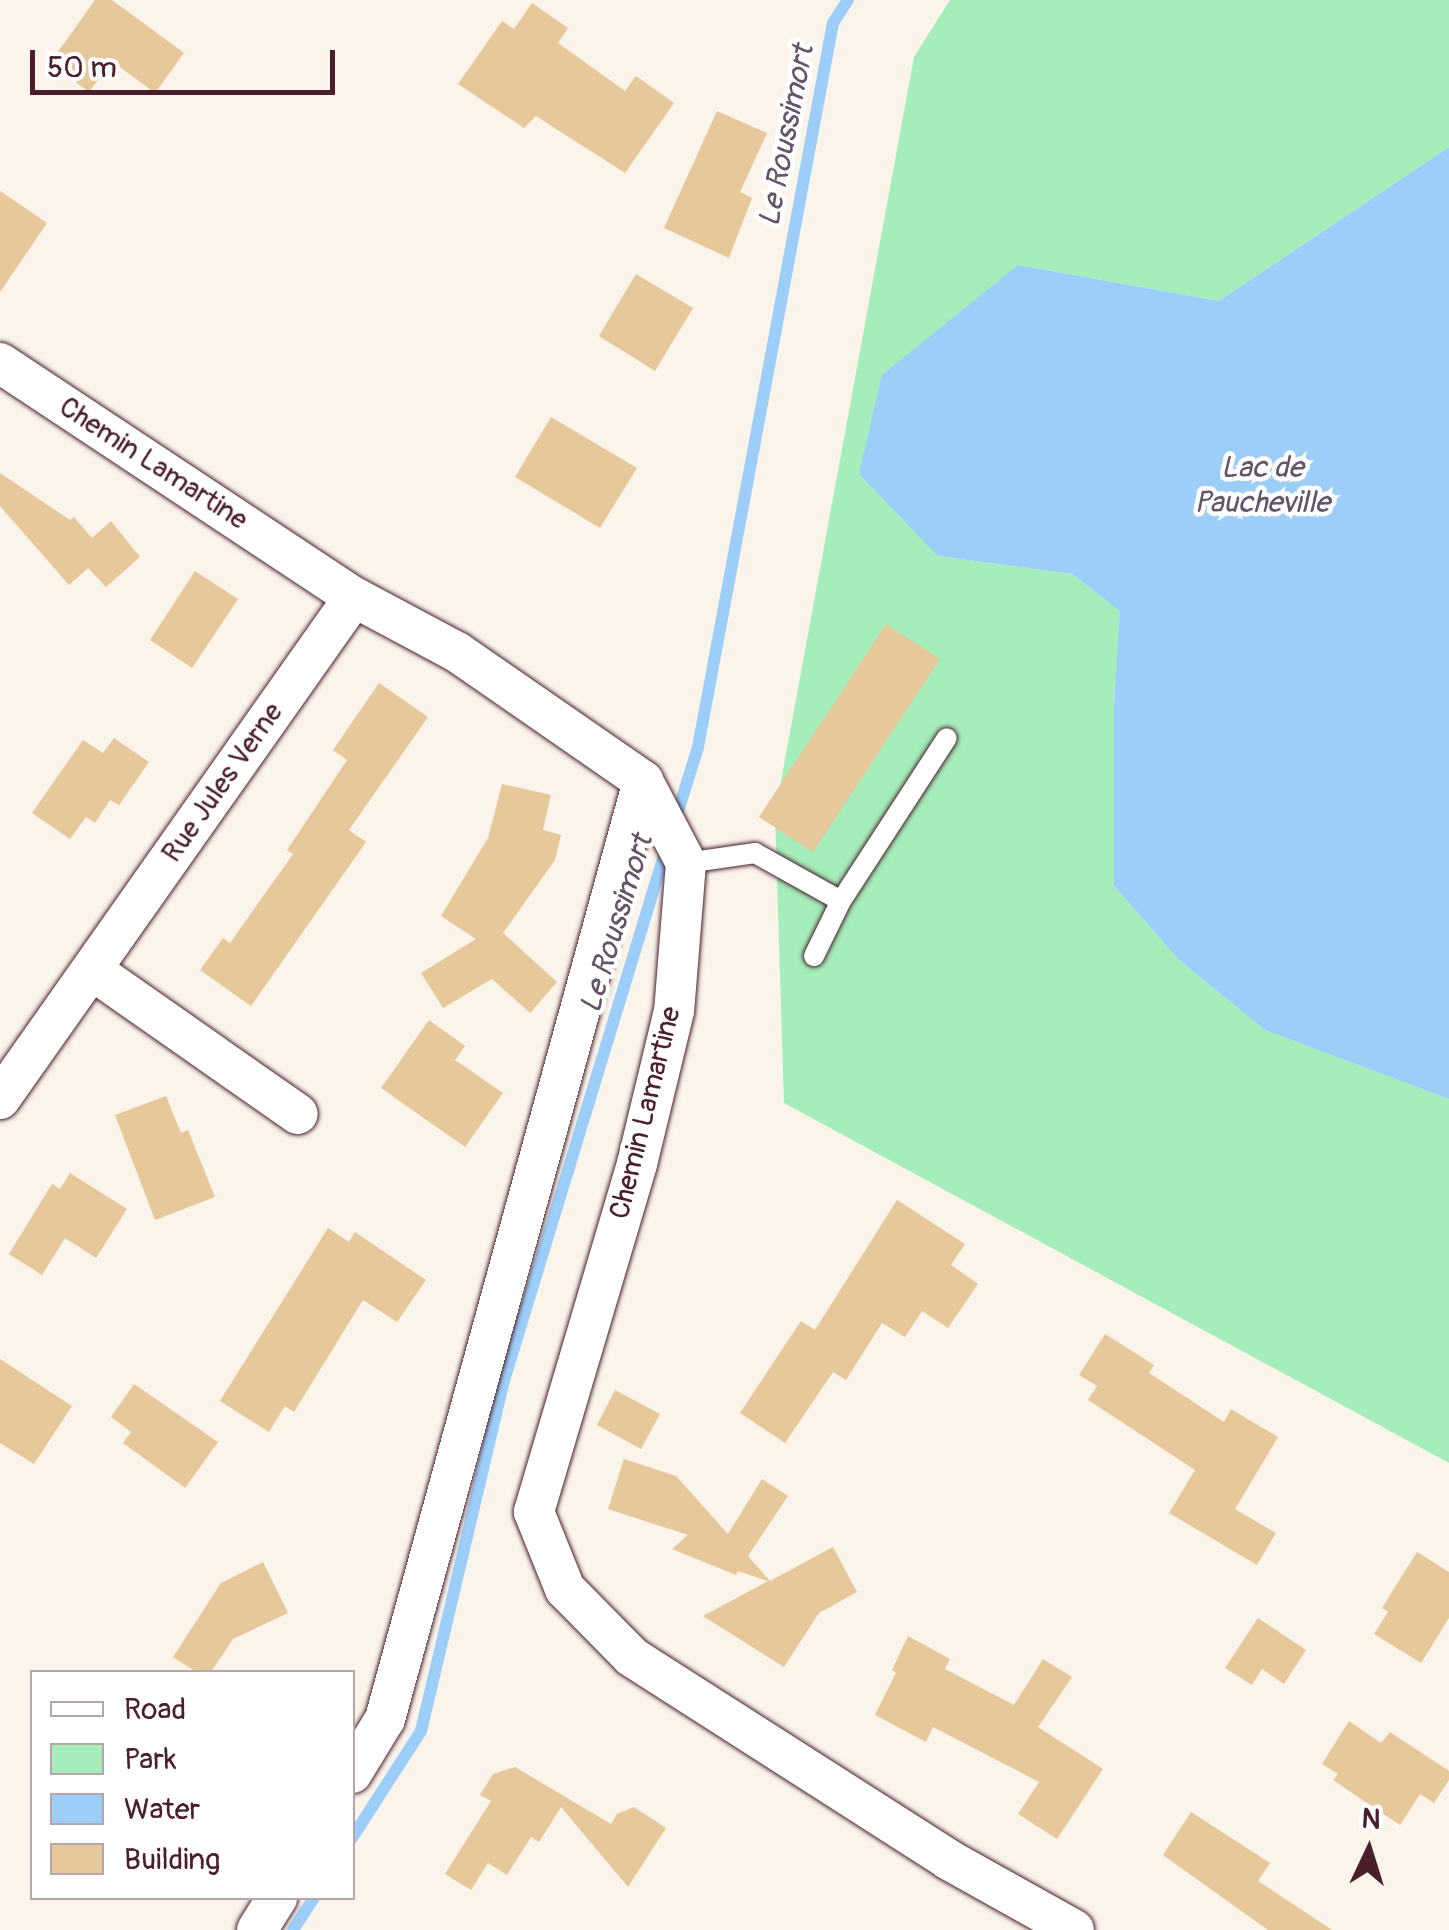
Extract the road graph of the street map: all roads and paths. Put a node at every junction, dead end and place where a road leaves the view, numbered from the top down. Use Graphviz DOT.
graph roads {
  1 [pos="0,364"];
  2 [pos="354,597"];
  3 [pos="948,738"];
  4 [pos="643,782"];
  5 [pos="686,863"];
  6 [pos="840,901"];
  7 [pos="814,956"];
  8 [pos="92,970"];
  9 [pos="0,1099"];
  10 [pos="298,1114"];
  11 [pos="355,1768"];
  12 [pos="275,1900"];
  13 [pos="257,1930"];
  14 [pos="1074,1930"];
  1 -- 2 [label="street, Chemin Lamartine"];
  2 -- 4 [label="street, Chemin Lamartine"];
  2 -- 8 [label="street, Rue Jules Verne"];
  3 -- 6 [label="lane"];
  4 -- 5 [label="street, Chemin Lamartine"];
  4 -- 11 [label="street"];
  5 -- 6 [label="lane"];
  5 -- 14 [label="street, Chemin Lamartine"];
  6 -- 7 [label="lane"];
  8 -- 9 [label="street, Rue Jules Verne"];
  8 -- 10 [label="street"];
  12 -- 13 [label="street"];
}
